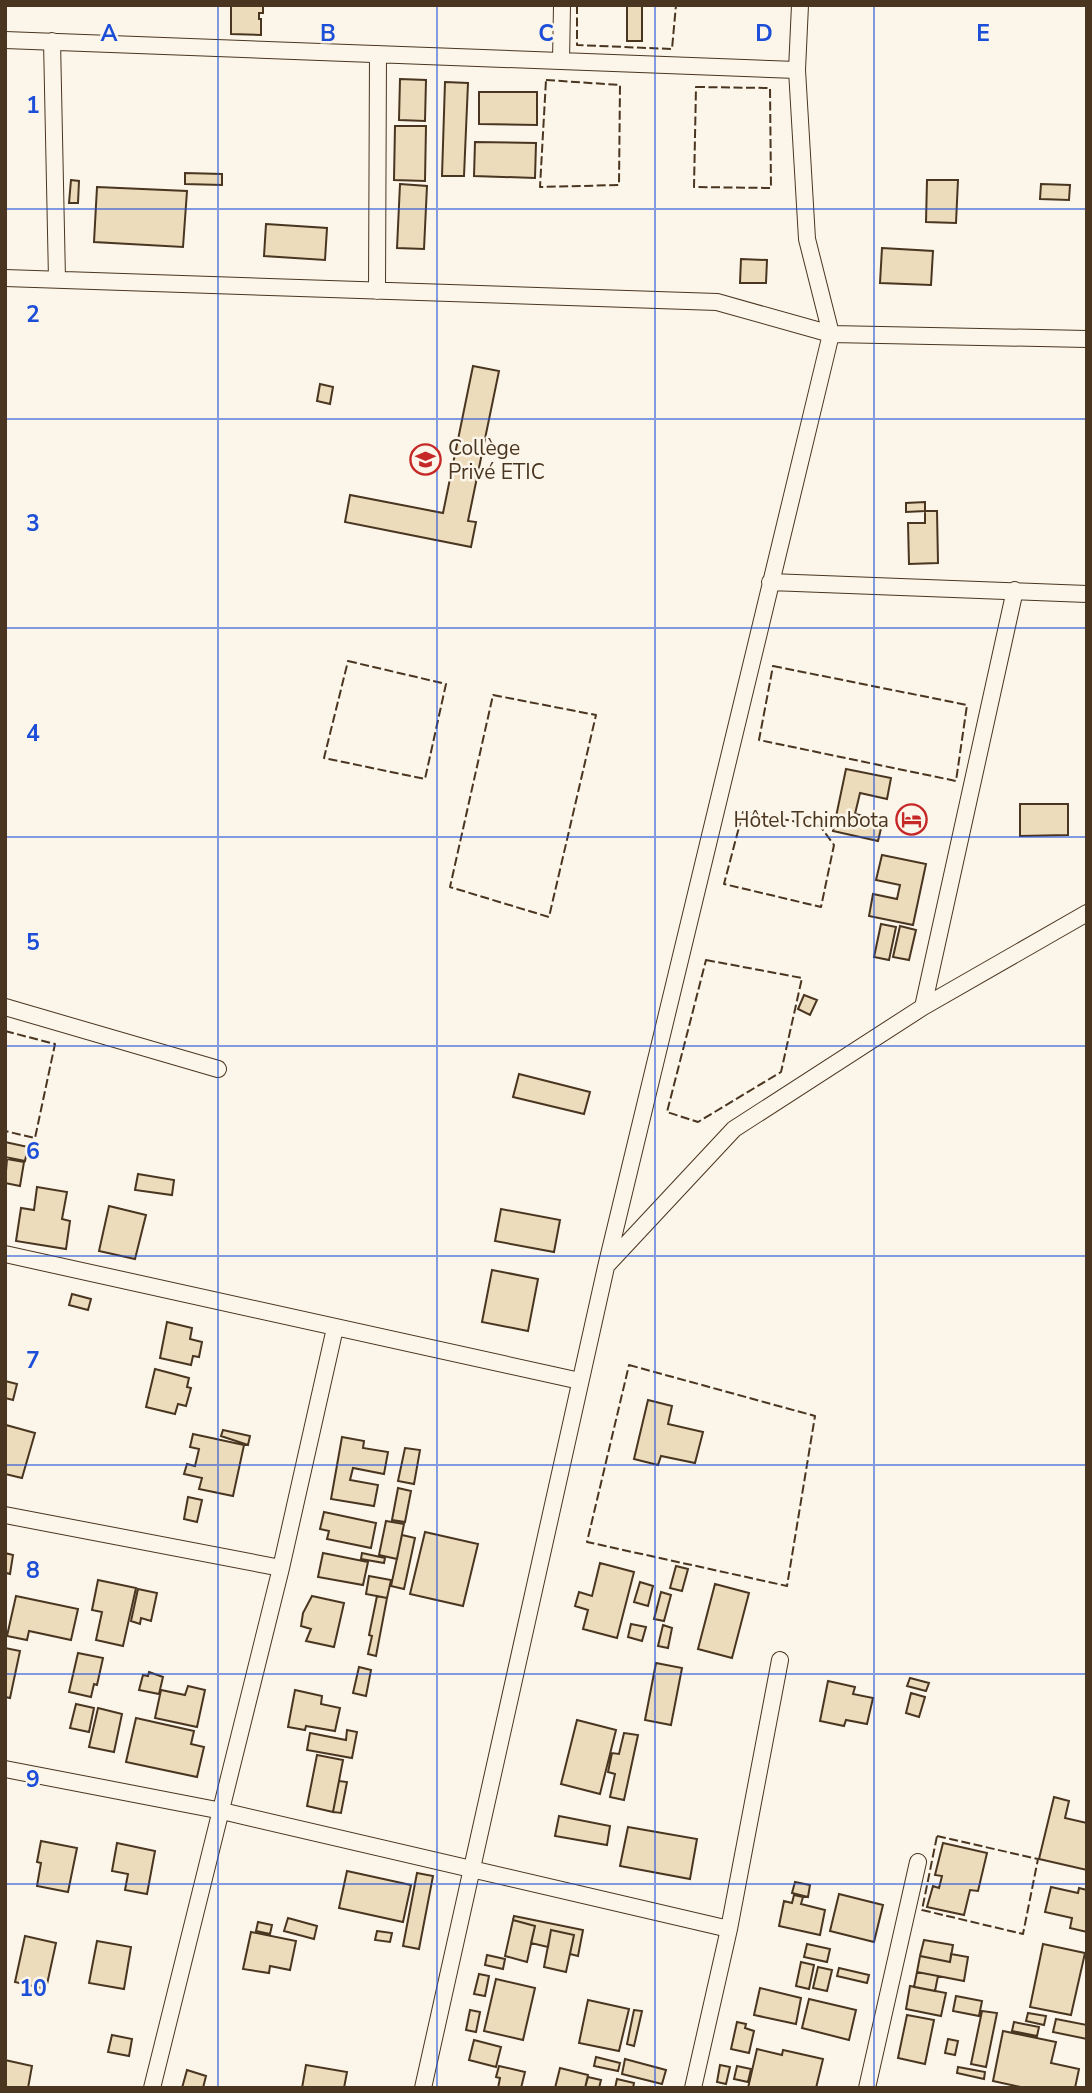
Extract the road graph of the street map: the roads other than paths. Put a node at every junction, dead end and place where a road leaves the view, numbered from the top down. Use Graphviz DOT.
graph roads {
  1 [pos="562,5"];
  2 [pos="800,5"];
  3 [pos="5,40"];
  4 [pos="52,41"];
  5 [pos="378,54"];
  6 [pos="561,61"];
  7 [pos="797,70"];
  8 [pos="5,278"];
  9 [pos="57,279"];
  10 [pos="377,291"];
  11 [pos="831,334"];
  12 [pos="1087,339"];
  13 [pos="770,582"];
  14 [pos="1015,590"];
  15 [pos="1087,594"];
  16 [pos="1087,913"];
  17 [pos="5,1007"];
  18 [pos="923,1007"];
  19 [pos="218,1069"];
  20 [pos="5,1254"];
  21 [pos="606,1267"];
  22 [pos="335,1328"];
  23 [pos="580,1381"];
  24 [pos="5,1515"];
  25 [pos="281,1568"];
  26 [pos="780,1660"];
  27 [pos="5,1769"];
  28 [pos="222,1811"];
  29 [pos="918,1862"];
  30 [pos="472,1867"];
  31 [pos="729,1928"];
  32 [pos="152,2088"];
  33 [pos="423,2088"];
  34 [pos="693,2088"];
  35 [pos="867,2088"];
  1 -- 6 [label="street"];
  2 -- 7 [label="street"];
  3 -- 4 [label="street"];
  4 -- 5 [label="street"];
  4 -- 9 [label="street"];
  5 -- 6 [label="street"];
  5 -- 10 [label="street"];
  6 -- 7 [label="street"];
  7 -- 11 [label="street"];
  8 -- 9 [label="street"];
  9 -- 10 [label="street"];
  10 -- 11 [label="street"];
  11 -- 12 [label="street"];
  11 -- 13 [label="street"];
  13 -- 14 [label="street"];
  13 -- 21 [label="street"];
  14 -- 15 [label="street"];
  14 -- 18 [label="street"];
  16 -- 18 [label="street"];
  17 -- 19 [label="street"];
  18 -- 21 [label="street"];
  20 -- 22 [label="street"];
  21 -- 23 [label="street"];
  22 -- 23 [label="street"];
  22 -- 25 [label="street"];
  23 -- 30 [label="street"];
  24 -- 25 [label="street"];
  25 -- 28 [label="street"];
  26 -- 31 [label="street"];
  27 -- 28 [label="street"];
  28 -- 30 [label="street"];
  28 -- 32 [label="street"];
  29 -- 35 [label="street"];
  30 -- 31 [label="street"];
  30 -- 33 [label="street"];
  31 -- 34 [label="street"];
}
